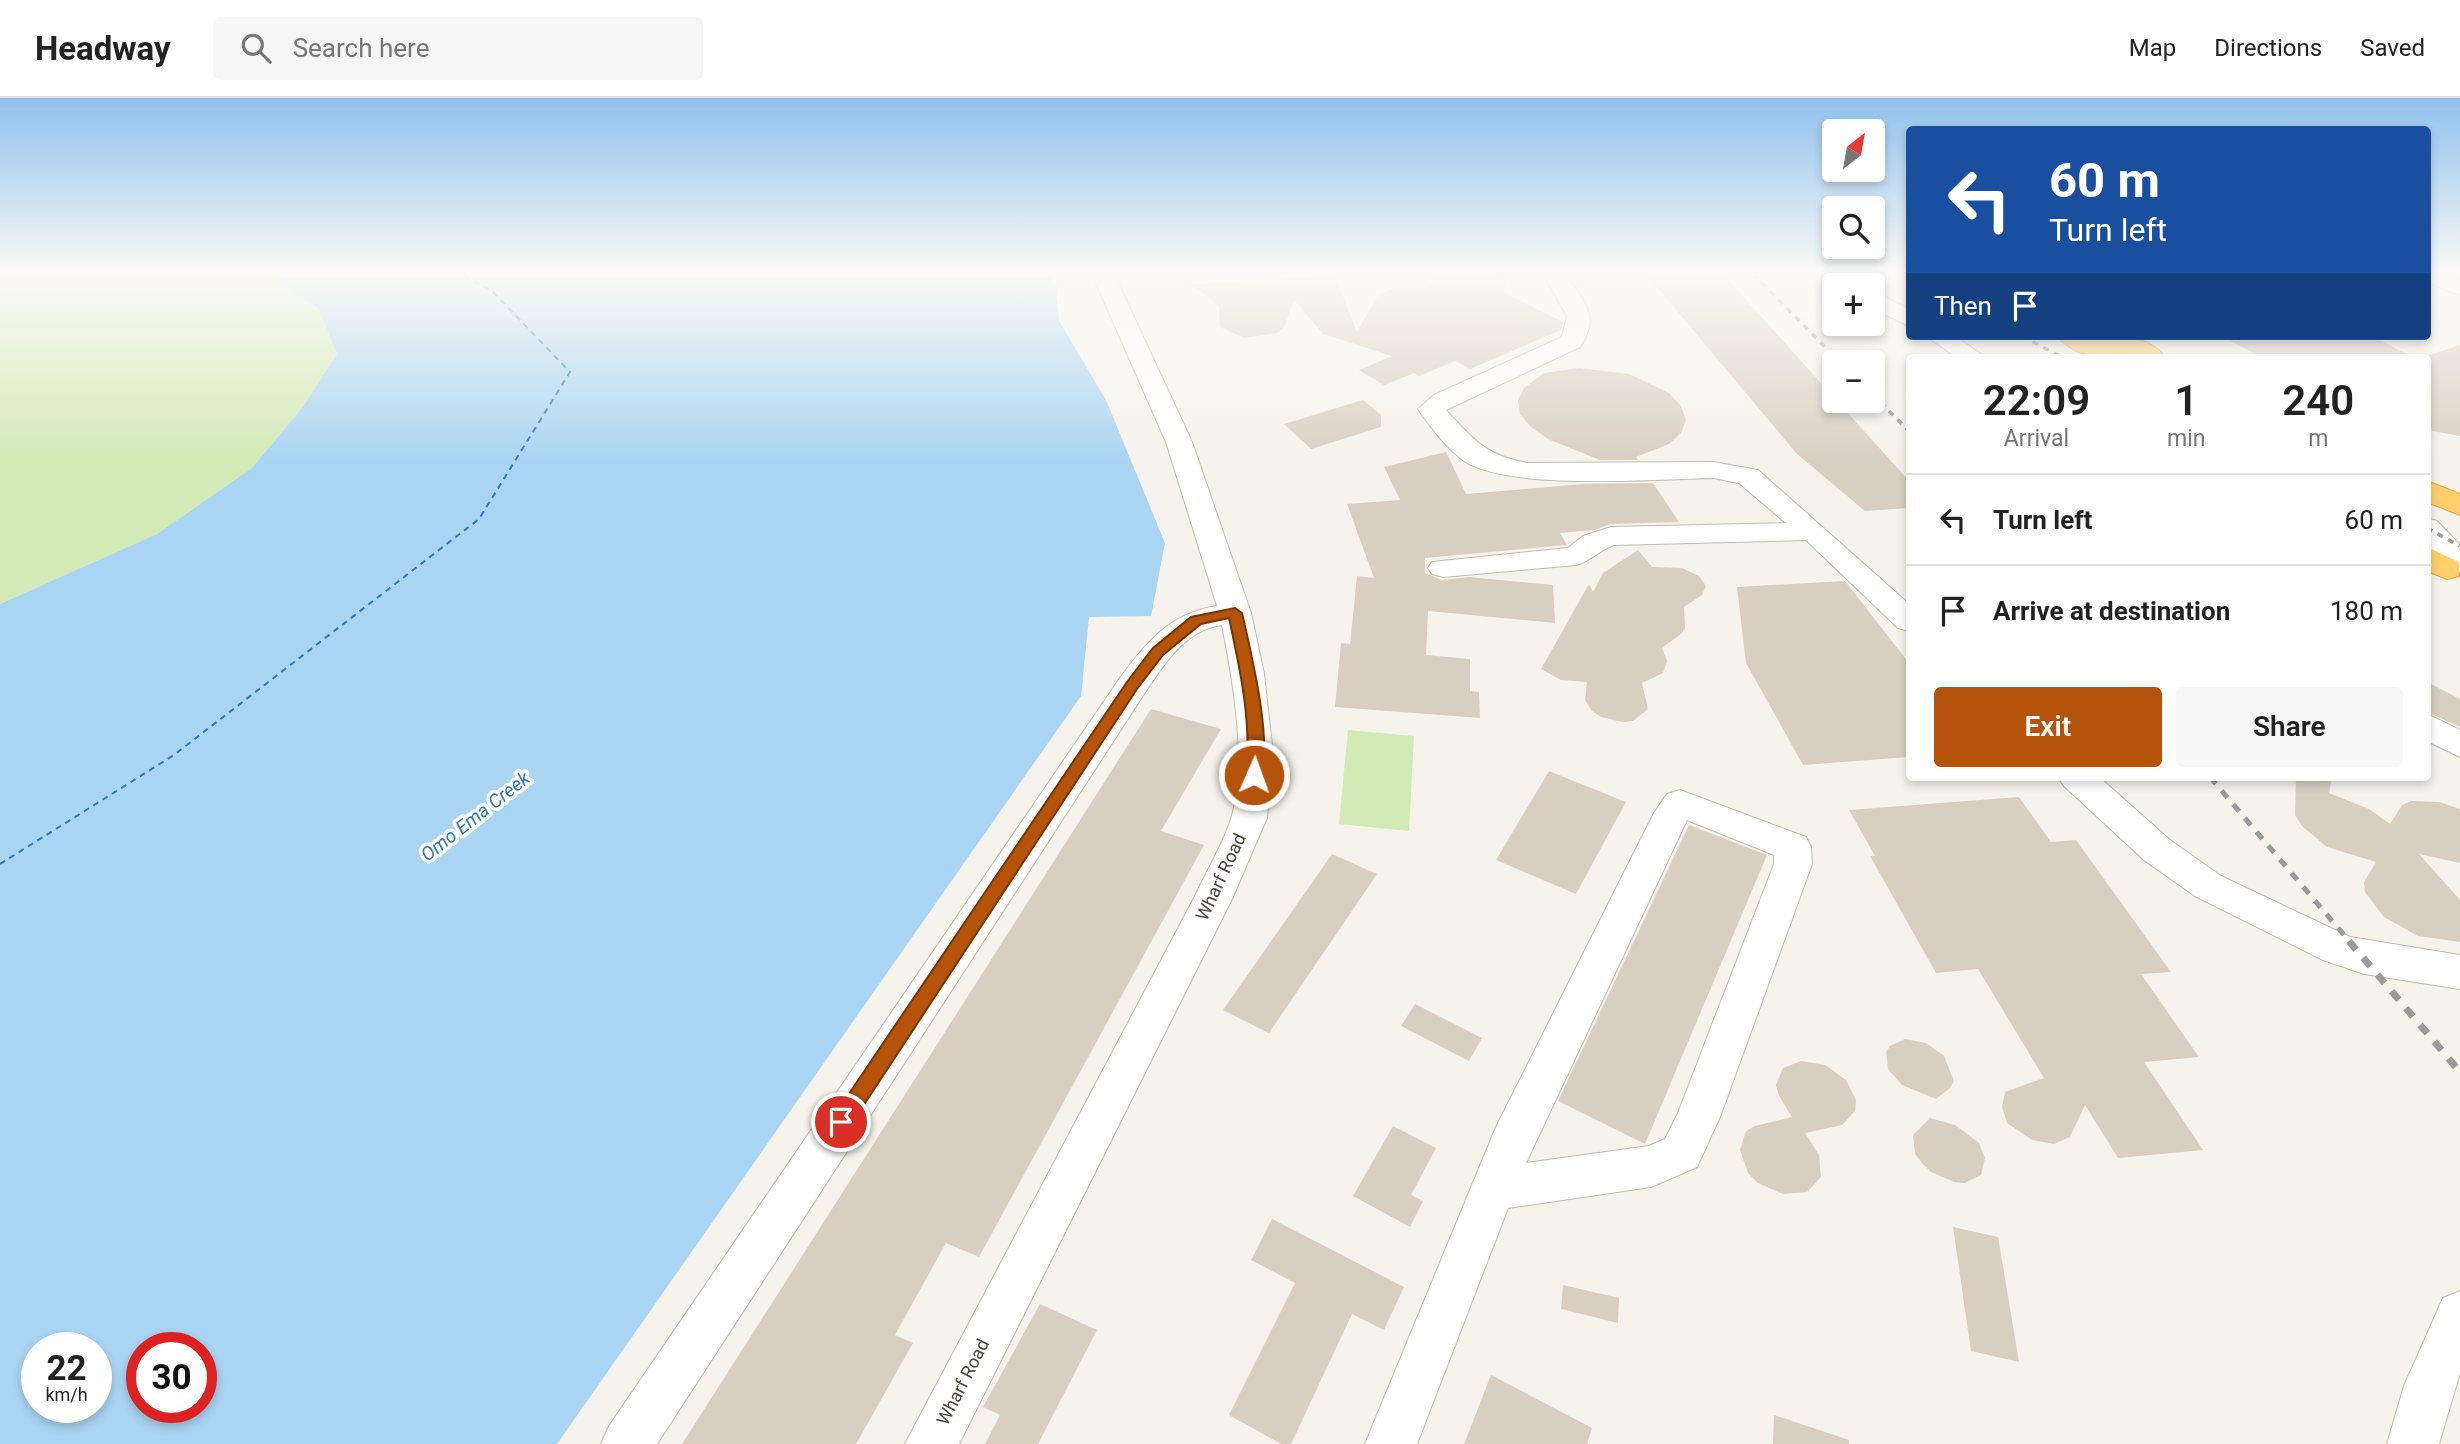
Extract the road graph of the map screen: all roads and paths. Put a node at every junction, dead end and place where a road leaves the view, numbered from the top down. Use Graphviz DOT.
graph roads {
  1 [pos="1131,337"];
  2 [pos="1576,337"];
  3 [pos="1945,340"];
  4 [pos="2079,340"];
  5 [pos="2115,340"];
  6 [pos="1968,354"];
  7 [pos="2106,354"];
  8 [pos="2145,354"];
  9 [pos="2431,492"];
  10 [pos="2460,506"];
  11 [pos="2431,508"];
  12 [pos="2431,518"];
  13 [pos="2460,519"];
  14 [pos="1813,531"];
  15 [pos="2460,532"];
  16 [pos="2431,535"];
  17 [pos="2444,563"];
  18 [pos="1443,568"];
  19 [pos="1235,613"];
  20 [pos="1906,618"];
  21 [pos="2431,728"];
  22 [pos="2460,745"];
  23 [pos="2080,781"];
  24 [pos="2460,972"];
  25 [pos="1493,1189"];
  26 [pos="2460,1315"];
  27 [pos="627,1444"];
  28 [pos="931,1444"];
  29 [pos="1391,1444"];
  30 [pos="2413,1444"];
  1 -- 19 [label="street, Wharf Road"];
  2 -- 14 [label="street"];
  3 -- 6 [label="street"];
  4 -- 7 [label="highway"];
  5 -- 8 [label="highway"];
  9 -- 10 [label="highway"];
  11 -- 13 [label="highway"];
  12 -- 15 [label="highway"];
  14 -- 18 [label="street"];
  14 -- 20 [label="street"];
  16 -- 17 [label="street"];
  19 -- 27 [label="street"];
  19 -- 28 [label="street, Wharf Road"];
  21 -- 22 [label="street"];
  23 -- 24 [label="street"];
  25 -- 25 [label="street"];
  25 -- 29 [label="street"];
  26 -- 30 [label="street"];
}
